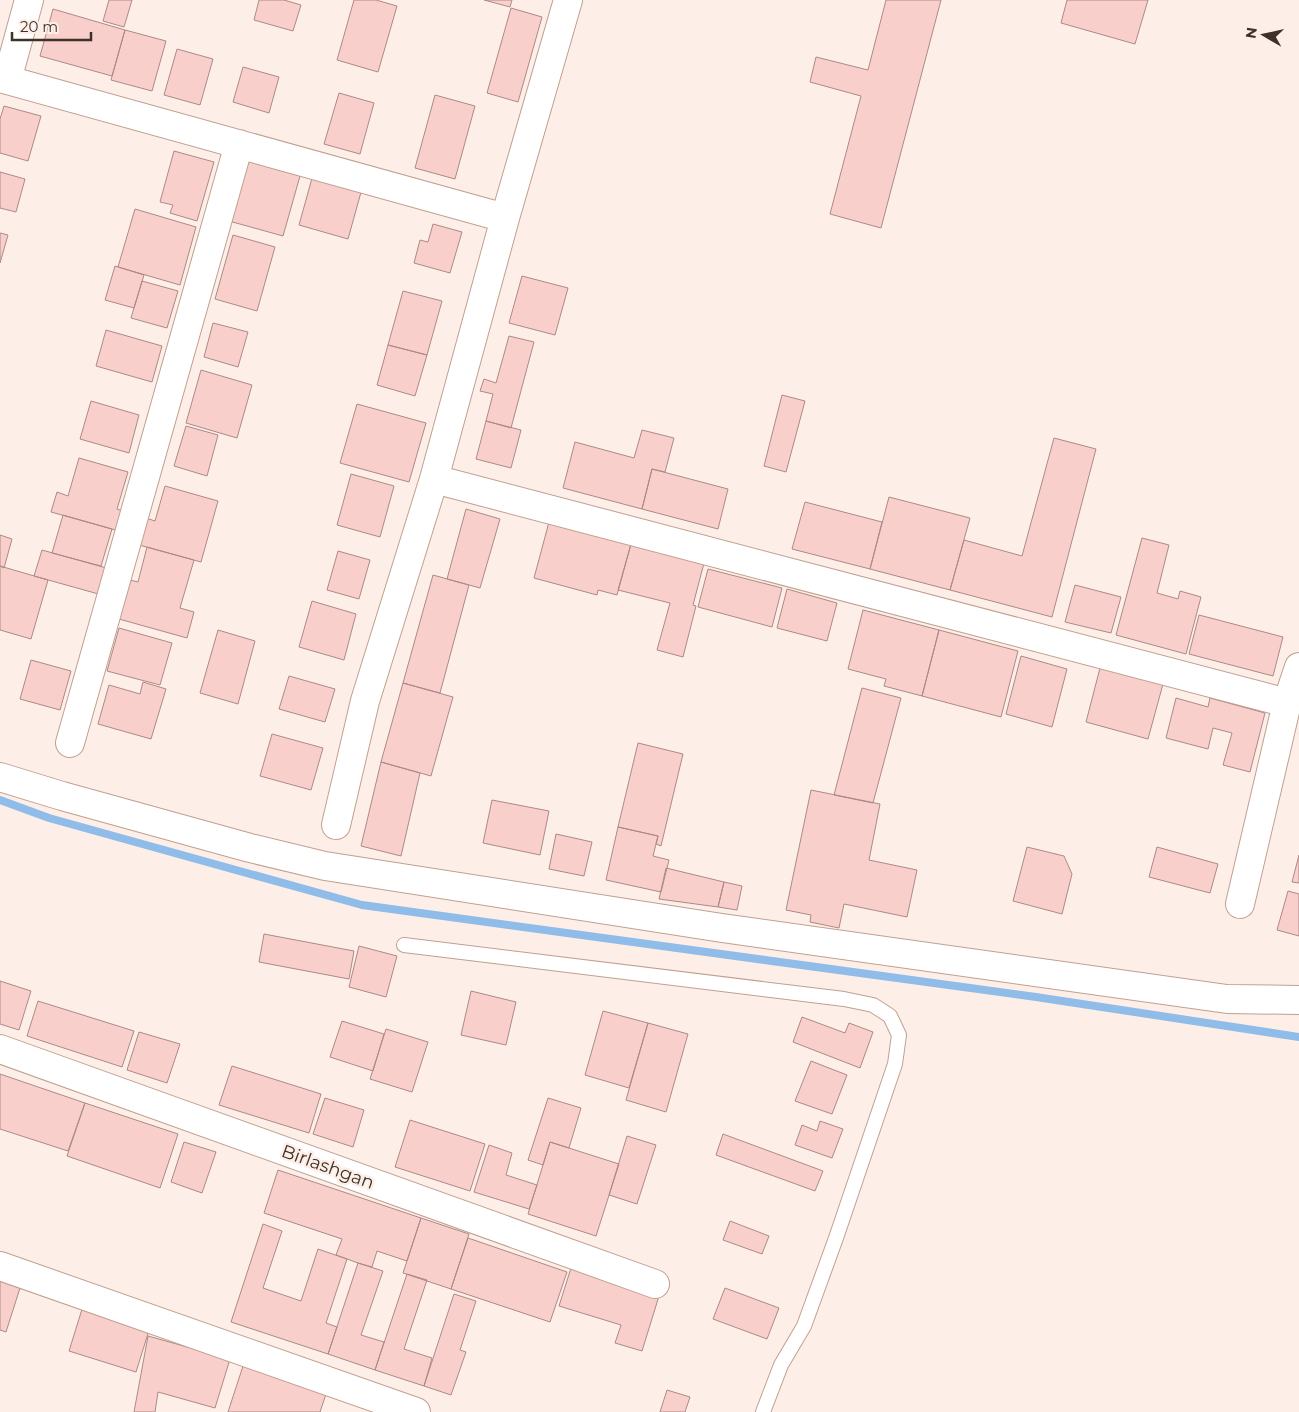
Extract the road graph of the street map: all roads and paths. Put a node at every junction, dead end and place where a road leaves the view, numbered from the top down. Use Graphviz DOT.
graph roads {
  1 [pos="29,0"];
  2 [pos="568,0"];
  3 [pos="3,79"];
  4 [pos="239,144"];
  5 [pos="505,218"];
  6 [pos="434,479"];
  7 [pos="1299,667"];
  8 [pos="1287,703"];
  9 [pos="70,743"];
  10 [pos="0,777"];
  11 [pos="336,825"];
  12 [pos="1240,904"];
  13 [pos="404,945"];
  14 [pos="1299,1000"];
  15 [pos="0,1049"];
  16 [pos="0,1266"];
  17 [pos="655,1284"];
  18 [pos="416,1412"];
  19 [pos="763,1412"];
  1 -- 3 [label="street"];
  2 -- 5 [label="street"];
  3 -- 4 [label="street"];
  4 -- 5 [label="street"];
  4 -- 9 [label="street"];
  5 -- 6 [label="street"];
  6 -- 8 [label="street"];
  6 -- 11 [label="street"];
  7 -- 8 [label="street"];
  8 -- 12 [label="street"];
  10 -- 14 [label="street"];
  13 -- 19 [label="lane"];
  15 -- 17 [label="street, Birlashgan"];
  16 -- 18 [label="street"];
}
